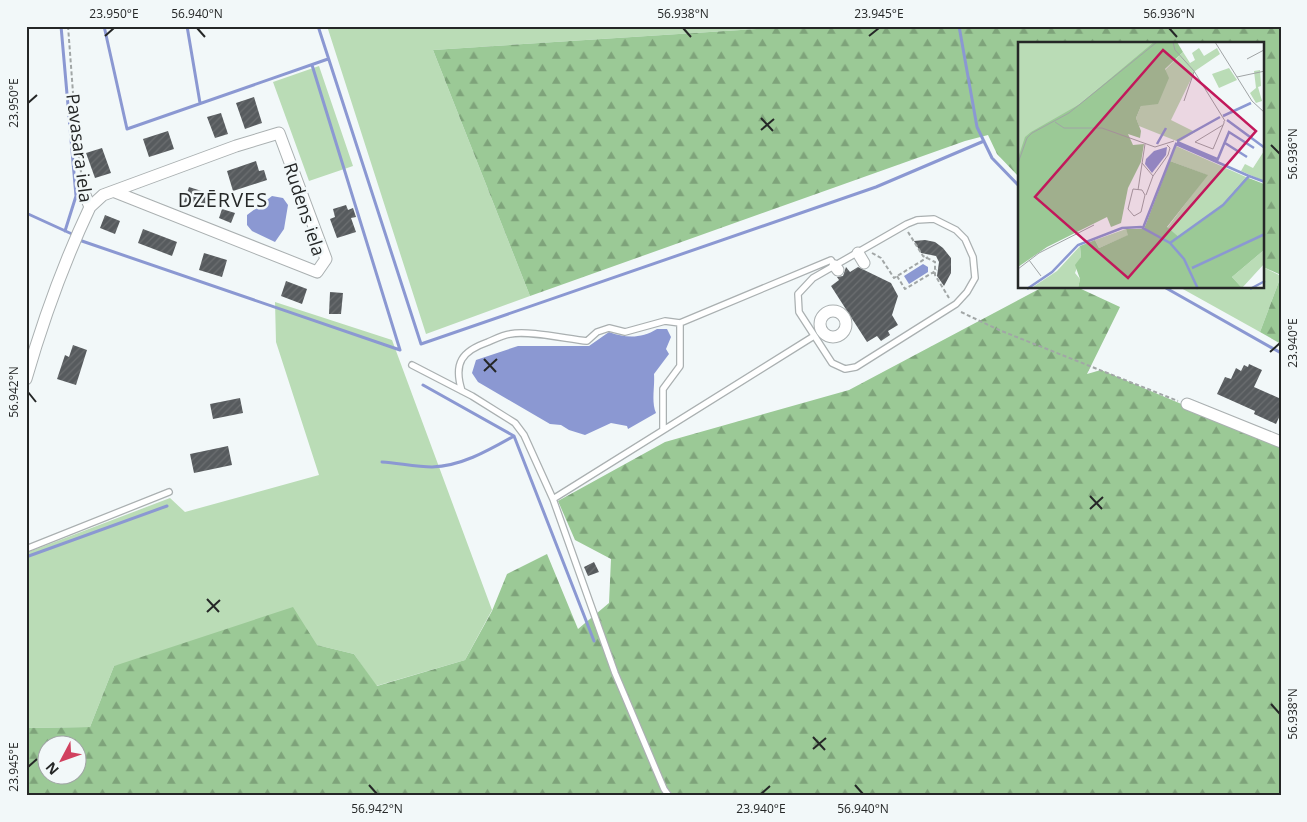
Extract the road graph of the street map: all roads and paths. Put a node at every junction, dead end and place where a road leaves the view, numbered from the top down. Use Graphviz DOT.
graph roads {
  1 [pos="68,26"];
  2 [pos="115,192"];
  3 [pos="85,195"];
  4 [pos="90,207"];
  5 [pos="904,226"];
  6 [pos="860,256"];
  7 [pos="928,257"];
  8 [pos="836,268"];
  9 [pos="937,270"];
  10 [pos="897,276"];
  11 [pos="955,304"];
  12 [pos="680,323"];
  13 [pos="818,333"];
  14 [pos="412,365"];
  15 [pos="26,379"];
  16 [pos="462,391"];
  17 [pos="1187,404"];
  18 [pos="663,430"];
  19 [pos="1281,442"];
  20 [pos="169,492"];
  21 [pos="553,499"];
  22 [pos="26,549"];
  23 [pos="670,796"];
  1 -- 3 [label="path, Pavasara iela"];
  2 -- 2 [label="street, Rudens iela"];
  2 -- 4 [label="street, Rudens iela"];
  3 -- 4 [label="street, Pavasara iela"];
  4 -- 15 [label="street, Pavasara iela"];
  5 -- 6 [label="lane"];
  5 -- 7 [label="path"];
  5 -- 11 [label="lane"];
  6 -- 8 [label="lane"];
  6 -- 10 [label="path"];
  7 -- 9 [label="path"];
  7 -- 10 [label="path"];
  8 -- 12 [label="lane"];
  8 -- 13 [label="lane"];
  9 -- 10 [label="path"];
  9 -- 11 [label="path"];
  11 -- 13 [label="lane"];
  11 -- 17 [label="path"];
  12 -- 16 [label="lane"];
  12 -- 18 [label="lane"];
  13 -- 18 [label="lane"];
  14 -- 16 [label="lane"];
  16 -- 21 [label="lane"];
  17 -- 19 [label="street"];
  18 -- 21 [label="lane"];
  20 -- 22 [label="lane"];
  21 -- 23 [label="lane"];
}
